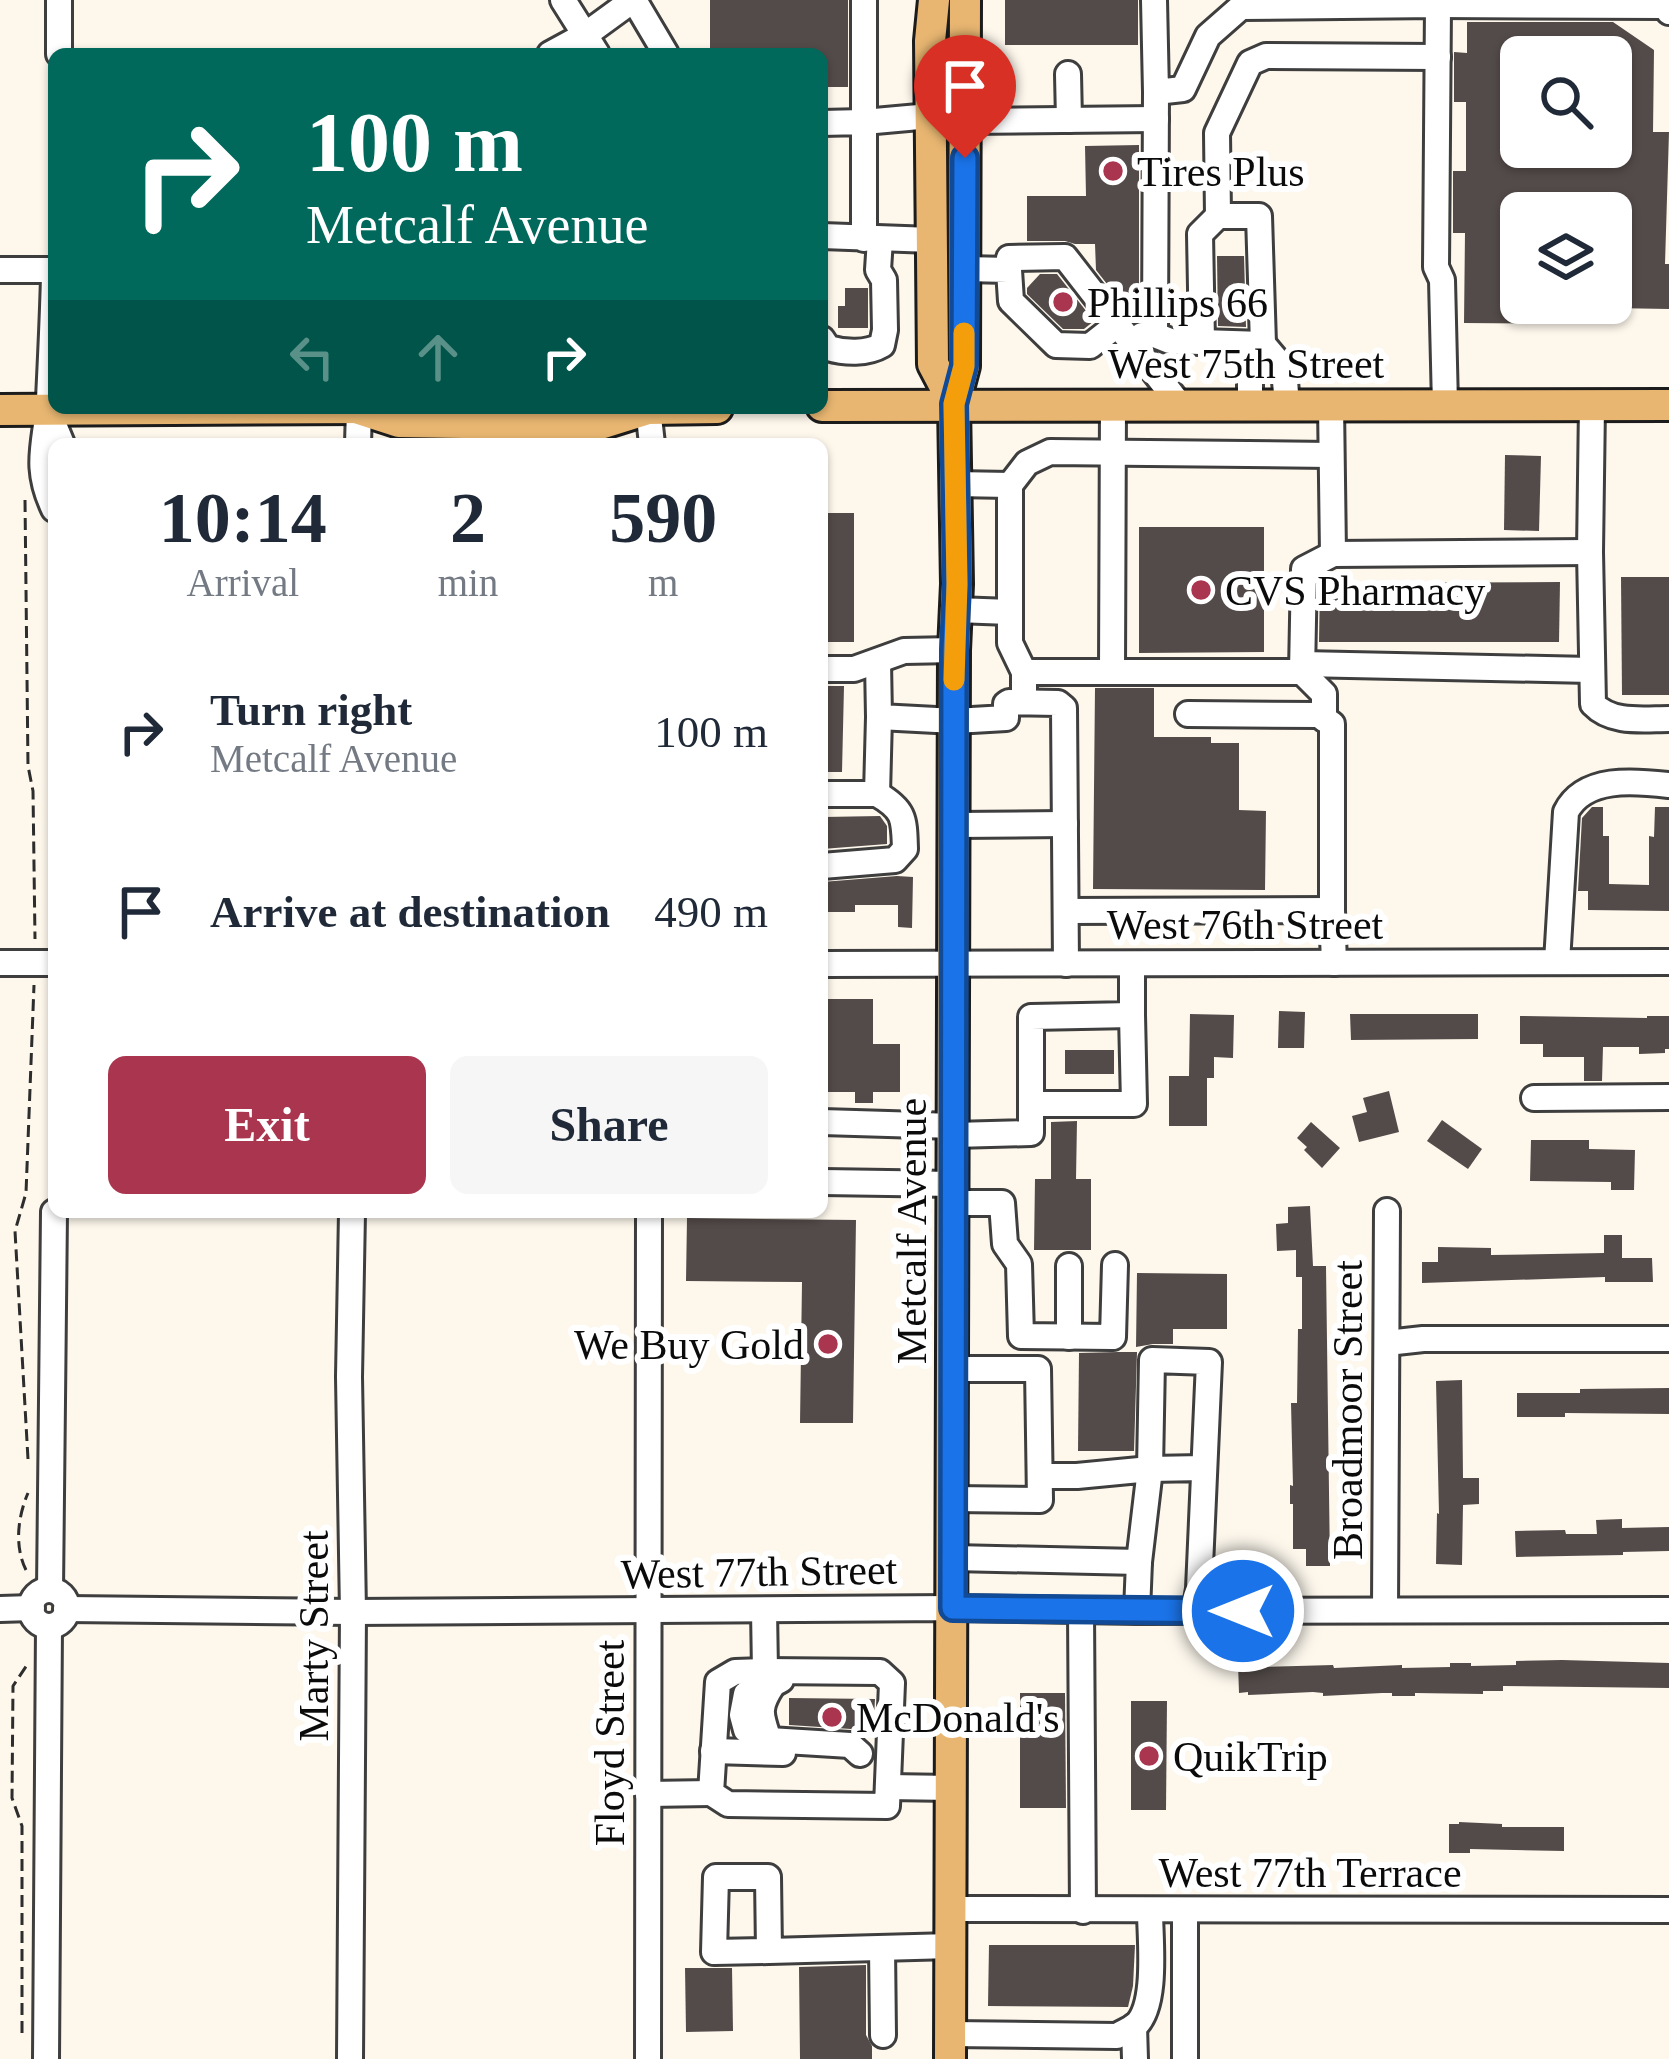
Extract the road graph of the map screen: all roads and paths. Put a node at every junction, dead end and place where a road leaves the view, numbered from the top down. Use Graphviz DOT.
graph roads {
  1 [pos="59,0"];
  2 [pos="563,0"];
  3 [pos="633,0"];
  4 [pos="864,0"];
  5 [pos="934,0"];
  6 [pos="965,0"];
  7 [pos="1154,0"];
  8 [pos="1240,3"];
  9 [pos="1438,5"];
  10 [pos="1669,12"];
  11 [pos="591,44"];
  12 [pos="59,48"];
  13 [pos="662,48"];
  14 [pos="1438,57"];
  15 [pos="1068,74"];
  16 [pos="1156,92"];
  17 [pos="930,116"];
  18 [pos="1156,119"];
  19 [pos="1069,120"];
  20 [pos="864,122"];
  21 [pos="966,122"];
  22 [pos="828,123"];
  23 [pos="1218,216"];
  24 [pos="828,236"];
  25 [pos="872,239"];
  26 [pos="932,240"];
  27 [pos="964,268"];
  28 [pos="1009,269"];
  29 [pos="0,270"];
  30 [pos="48,273"];
  31 [pos="1123,330"];
  32 [pos="1155,335"];
  33 [pos="1202,342"];
  34 [pos="1263,344"];
  35 [pos="828,348"];
  36 [pos="828,404"];
  37 [pos="954,404"];
  38 [pos="1112,404"];
  39 [pos="1180,405"];
  40 [pos="1250,405"];
  41 [pos="1287,405"];
  42 [pos="1330,405"];
  43 [pos="1445,405"];
  44 [pos="1592,405"];
  45 [pos="1669,405"];
  46 [pos="0,410"];
  47 [pos="48,410"];
  48 [pos="376,414"];
  49 [pos="628,414"];
  50 [pos="540,434"];
  51 [pos="1112,452"];
  52 [pos="1331,454"];
  53 [pos="24,482"];
  54 [pos="955,484"];
  55 [pos="1010,485"];
  56 [pos="48,496"];
  57 [pos="1590,552"];
  58 [pos="1333,554"];
  59 [pos="956,610"];
  60 [pos="1010,612"];
  61 [pos="954,650"];
  62 [pos="878,662"];
  63 [pos="1302,668"];
  64 [pos="828,669"];
  65 [pos="1591,670"];
  66 [pos="1024,672"];
  67 [pos="1112,672"];
  68 [pos="1024,702"];
  69 [pos="1188,714"];
  70 [pos="878,716"];
  71 [pos="1324,719"];
  72 [pos="1669,719"];
  73 [pos="955,721"];
  74 [pos="1669,785"];
  75 [pos="828,794"];
  76 [pos="878,794"];
  77 [pos="1065,824"];
  78 [pos="955,825"];
  79 [pos="828,866"];
  80 [pos="1332,910"];
  81 [pos="1066,911"];
  82 [pos="1557,962"];
  83 [pos="1669,962"];
  84 [pos="0,963"];
  85 [pos="45,963"];
  86 [pos="1334,963"];
  87 [pos="828,964"];
  88 [pos="953,964"];
  89 [pos="1066,964"];
  90 [pos="1132,964"];
  91 [pos="1132,1015"];
  92 [pos="1669,1097"];
  93 [pos="1534,1098"];
  94 [pos="1031,1104"];
  95 [pos="828,1122"];
  96 [pos="953,1130"];
  97 [pos="828,1183"];
  98 [pos="953,1193"];
  99 [pos="1388,1211"];
  100 [pos="54,1218"];
  101 [pos="352,1218"];
  102 [pos="650,1218"];
  103 [pos="1115,1264"];
  104 [pos="1069,1266"];
  105 [pos="1039,1336"];
  106 [pos="1069,1337"];
  107 [pos="1669,1339"];
  108 [pos="1387,1343"];
  109 [pos="953,1369"];
  110 [pos="1037,1369"];
  111 [pos="28,1466"];
  112 [pos="1202,1468"];
  113 [pos="1150,1469"];
  114 [pos="1040,1476"];
  115 [pos="29,1490"];
  116 [pos="952,1499"];
  117 [pos="953,1558"];
  118 [pos="1139,1562"];
  119 [pos="36,1608"];
  120 [pos="953,1608"];
  121 [pos="764,1610"];
  122 [pos="1385,1610"];
  123 [pos="1669,1610"];
  124 [pos="1082,1611"];
  125 [pos="1137,1611"];
  126 [pos="1195,1611"];
  127 [pos="353,1612"];
  128 [pos="648,1612"];
  129 [pos="29,1662"];
  130 [pos="777,1676"];
  131 [pos="713,1751"];
  132 [pos="860,1754"];
  133 [pos="889,1754"];
  134 [pos="888,1787"];
  135 [pos="952,1788"];
  136 [pos="711,1793"];
  137 [pos="648,1794"];
  138 [pos="952,1909"];
  139 [pos="1669,1910"];
  140 [pos="1083,1911"];
  141 [pos="1150,1911"];
  142 [pos="1185,1911"];
  143 [pos="951,1946"];
  144 [pos="882,1948"];
  145 [pos="769,1951"];
  146 [pos="1134,2026"];
  147 [pos="884,2035"];
  148 [pos="22,2036"];
  149 [pos="951,2047"];
  150 [pos="46,2059"];
  151 [pos="350,2059"];
  152 [pos="648,2059"];
  153 [pos="1135,2059"];
  154 [pos="1185,2059"];
  1 -- 12 [label="street"];
  2 -- 11 [label="street"];
  3 -- 11 [label="street"];
  3 -- 13 [label="street"];
  4 -- 20 [label="street"];
  5 -- 17 [label="main road, Metcalf Avenue"];
  6 -- 21 [label="main road, Metcalf Avenue"];
  7 -- 16 [label="street"];
  8 -- 9 [label="street"];
  8 -- 16 [label="street"];
  9 -- 10 [label="street"];
  9 -- 14 [label="street"];
  14 -- 23 [label="street"];
  14 -- 43 [label="street"];
  15 -- 19 [label="street"];
  16 -- 18 [label="street"];
  17 -- 20 [label="street"];
  17 -- 26 [label="main road, Metcalf Avenue"];
  18 -- 19 [label="street"];
  18 -- 32 [label="street"];
  19 -- 21 [label="street"];
  20 -- 22 [label="street"];
  20 -- 25 [label="street"];
  21 -- 27 [label="main road, Metcalf Avenue"];
  23 -- 33 [label="street"];
  23 -- 34 [label="street"];
  24 -- 25 [label="street"];
  25 -- 26 [label="street"];
  25 -- 35 [label="street"];
  26 -- 37 [label="main road, Metcalf Avenue"];
  27 -- 28 [label="street"];
  27 -- 37 [label="main road, Metcalf Avenue"];
  28 -- 31 [label="street"];
  28 -- 31 [label="street"];
  29 -- 30 [label="street"];
  31 -- 32 [label="street"];
  31 -- 39 [label="street"];
  32 -- 33 [label="street"];
  33 -- 34 [label="street"];
  34 -- 40 [label="street"];
  34 -- 41 [label="street"];
  36 -- 37 [label="main road, West 75th Street"];
  37 -- 38 [label="main road, West 75th Street"];
  37 -- 54 [label="main road, Metcalf Avenue"];
  38 -- 39 [label="main road, West 75th Street"];
  38 -- 51 [label="street"];
  39 -- 40 [label="main road, West 75th Street"];
  40 -- 41 [label="main road, West 75th Street"];
  41 -- 42 [label="main road, West 75th Street"];
  42 -- 43 [label="main road, West 75th Street"];
  42 -- 52 [label="street"];
  43 -- 44 [label="main road, West 75th Street"];
  44 -- 45 [label="main road, West 75th Street"];
  44 -- 57 [label="street"];
  46 -- 47 [label="main road"];
  47 -- 56 [label="street"];
  48 -- 50 [label="main road"];
  49 -- 50 [label="main road"];
  51 -- 52 [label="street"];
  51 -- 55 [label="street"];
  51 -- 67 [label="street"];
  52 -- 58 [label="street"];
  53 -- 85 [label="path"];
  54 -- 55 [label="street"];
  54 -- 59 [label="main road, Metcalf Avenue"];
  55 -- 60 [label="street"];
  57 -- 58 [label="street"];
  57 -- 65 [label="street"];
  58 -- 63 [label="street"];
  59 -- 60 [label="street"];
  59 -- 61 [label="main road, Metcalf Avenue"];
  60 -- 66 [label="street"];
  61 -- 62 [label="street"];
  61 -- 73 [label="main road, Metcalf Avenue"];
  62 -- 64 [label="street"];
  62 -- 70 [label="street"];
  63 -- 65 [label="street"];
  63 -- 67 [label="street"];
  63 -- 71 [label="street"];
  65 -- 72 [label="street"];
  66 -- 67 [label="street"];
  66 -- 68 [label="street"];
  68 -- 73 [label="street"];
  68 -- 77 [label="street"];
  69 -- 71 [label="street"];
  70 -- 73 [label="street"];
  70 -- 76 [label="street"];
  71 -- 80 [label="street"];
  73 -- 78 [label="main road, Metcalf Avenue"];
  74 -- 82 [label="street"];
  75 -- 76 [label="street"];
  76 -- 79 [label="street"];
  77 -- 78 [label="street"];
  77 -- 81 [label="street"];
  78 -- 88 [label="main road, Metcalf Avenue"];
  80 -- 81 [label="street"];
  80 -- 86 [label="street"];
  81 -- 89 [label="street"];
  82 -- 83 [label="street, West 76th Street"];
  82 -- 86 [label="street, West 76th Street"];
  84 -- 85 [label="street"];
  85 -- 111 [label="path"];
  86 -- 90 [label="street, West 76th Street"];
  87 -- 88 [label="street, West 76th Street"];
  88 -- 89 [label="street, West 76th Street"];
  88 -- 96 [label="main road, Metcalf Avenue"];
  89 -- 90 [label="street, West 76th Street"];
  90 -- 91 [label="street"];
  91 -- 94 [label="street"];
  91 -- 94 [label="street"];
  92 -- 93 [label="street"];
  94 -- 96 [label="street"];
  95 -- 96 [label="street"];
  96 -- 98 [label="main road, Metcalf Avenue"];
  97 -- 98 [label="street"];
  98 -- 105 [label="street"];
  98 -- 109 [label="main road, Metcalf Avenue"];
  99 -- 108 [label="street, Broadmoor Street"];
  100 -- 119 [label="street"];
  101 -- 127 [label="street, Marty Street"];
  102 -- 128 [label="street, Floyd Street"];
  103 -- 106 [label="street"];
  104 -- 106 [label="street"];
  105 -- 106 [label="street"];
  105 -- 110 [label="street"];
  107 -- 108 [label="street"];
  108 -- 122 [label="street, Broadmoor Street"];
  109 -- 110 [label="street"];
  109 -- 116 [label="main road, Metcalf Avenue"];
  110 -- 114 [label="street"];
  112 -- 113 [label="street"];
  112 -- 113 [label="street"];
  112 -- 126 [label="street"];
  113 -- 114 [label="street"];
  113 -- 118 [label="street"];
  114 -- 116 [label="street"];
  115 -- 119 [label="path"];
  116 -- 117 [label="main road, Metcalf Avenue"];
  117 -- 118 [label="street"];
  117 -- 120 [label="main road, Metcalf Avenue"];
  118 -- 125 [label="street"];
  119 -- 127 [label="street, West 77th Street"];
  119 -- 150 [label="street"];
  120 -- 121 [label="street, West 77th Street"];
  120 -- 124 [label="street, West 77th Street"];
  120 -- 135 [label="main road, Metcalf Avenue"];
  121 -- 128 [label="street, West 77th Street"];
  121 -- 130 [label="street"];
  122 -- 123 [label="street, West 77th Street"];
  122 -- 126 [label="street, West 77th Street"];
  124 -- 125 [label="street, West 77th Street"];
  124 -- 140 [label="street"];
  125 -- 126 [label="street, West 77th Street"];
  127 -- 128 [label="street, West 77th Street"];
  127 -- 151 [label="street, Marty Street"];
  128 -- 137 [label="street, Floyd Street"];
  129 -- 148 [label="path"];
  130 -- 131 [label="street"];
  130 -- 132 [label="street"];
  130 -- 133 [label="street"];
  131 -- 132 [label="street"];
  131 -- 136 [label="street"];
  132 -- 133 [label="street"];
  133 -- 134 [label="street"];
  134 -- 135 [label="street"];
  134 -- 136 [label="street"];
  135 -- 138 [label="main road, Metcalf Avenue"];
  136 -- 137 [label="street"];
  137 -- 152 [label="street, Floyd Street"];
  138 -- 140 [label="street, West 77th Terrace"];
  138 -- 143 [label="main road, Metcalf Avenue"];
  139 -- 142 [label="street, West 77th Terrace"];
  140 -- 141 [label="street, West 77th Terrace"];
  141 -- 142 [label="street, West 77th Terrace"];
  141 -- 146 [label="street"];
  142 -- 154 [label="street"];
  143 -- 144 [label="street"];
  143 -- 149 [label="main road, Metcalf Avenue"];
  144 -- 145 [label="street"];
  144 -- 147 [label="street"];
  146 -- 149 [label="street"];
  146 -- 153 [label="street"];
}
